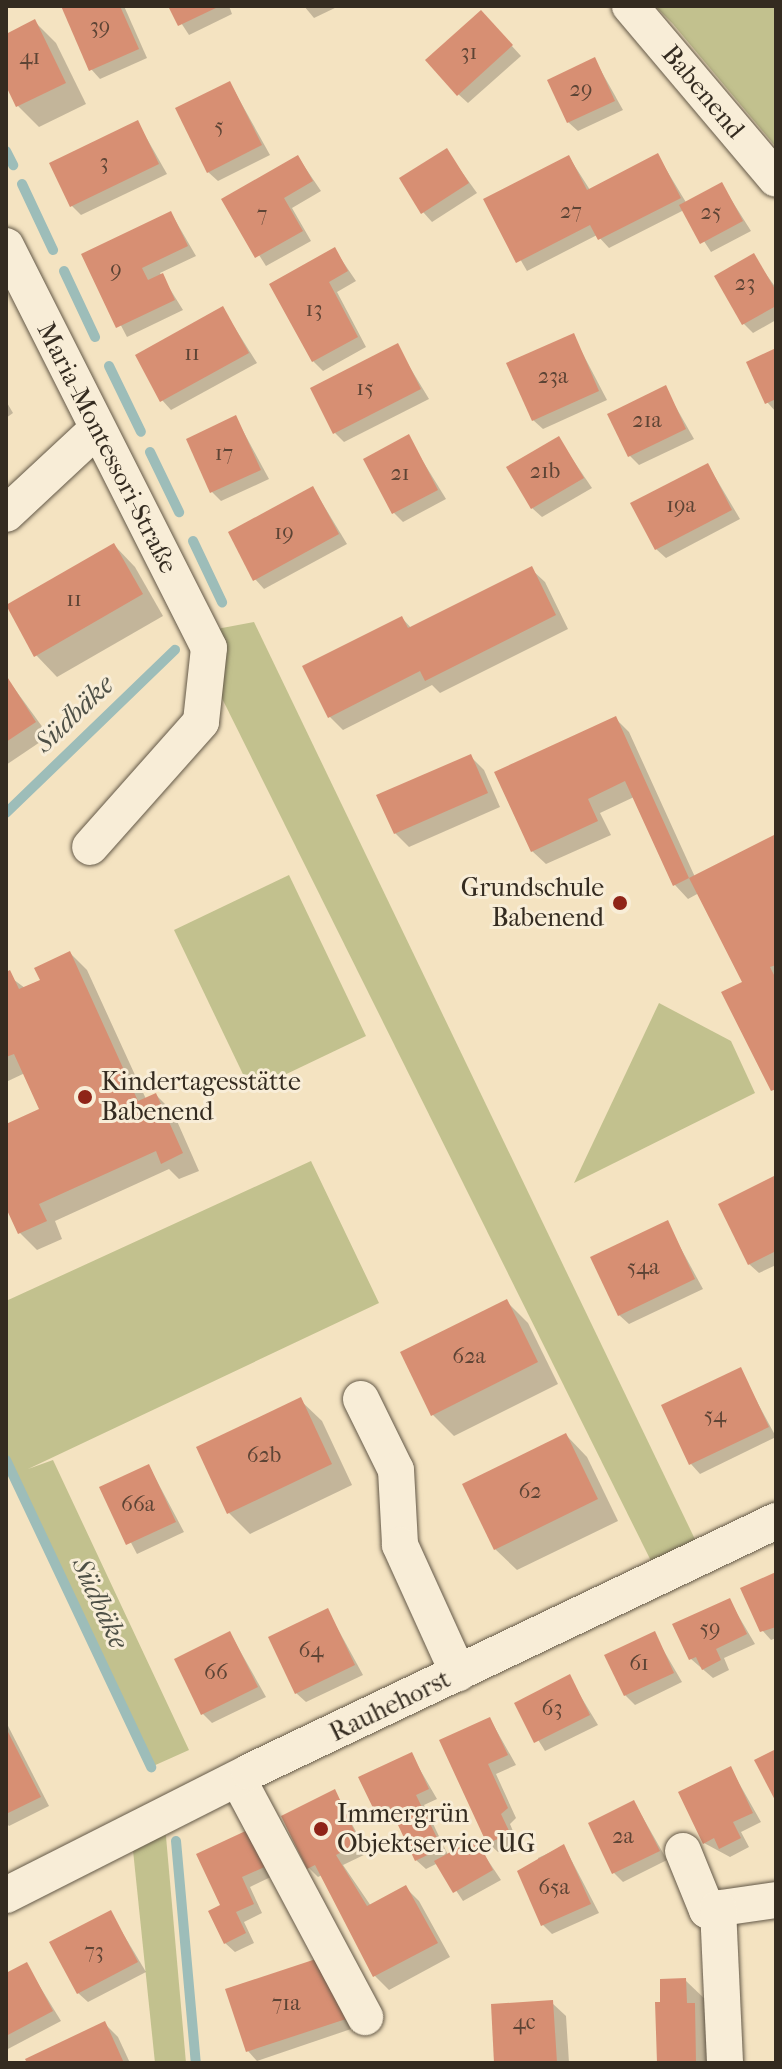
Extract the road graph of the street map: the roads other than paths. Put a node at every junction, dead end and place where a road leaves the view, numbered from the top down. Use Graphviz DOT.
graph roads {
  1 [pos="630,6"];
  2 [pos="776,179"];
  3 [pos="6,246"];
  4 [pos="96,430"];
  5 [pos="6,514"];
  6 [pos="90,847"];
  7 [pos="361,1399"];
  8 [pos="776,1521"];
  9 [pos="458,1673"];
  10 [pos="238,1779"];
  11 [pos="683,1851"];
  12 [pos="6,1895"];
  13 [pos="776,1900"];
  14 [pos="718,1908"];
  15 [pos="365,2017"];
  16 [pos="725,2063"];
  1 -- 2 [label="street, Babenend"];
  3 -- 4 [label="street, Maria-Montessori-Straße"];
  4 -- 5 [label="street"];
  4 -- 6 [label="street, Maria-Montessori-Straße"];
  7 -- 9 [label="street"];
  8 -- 9 [label="street, Rauhehorst"];
  9 -- 10 [label="street, Rauhehorst"];
  10 -- 12 [label="street, Rauhehorst"];
  10 -- 15 [label="street"];
  11 -- 14 [label="street"];
  13 -- 14 [label="street"];
  14 -- 16 [label="street"];
}
